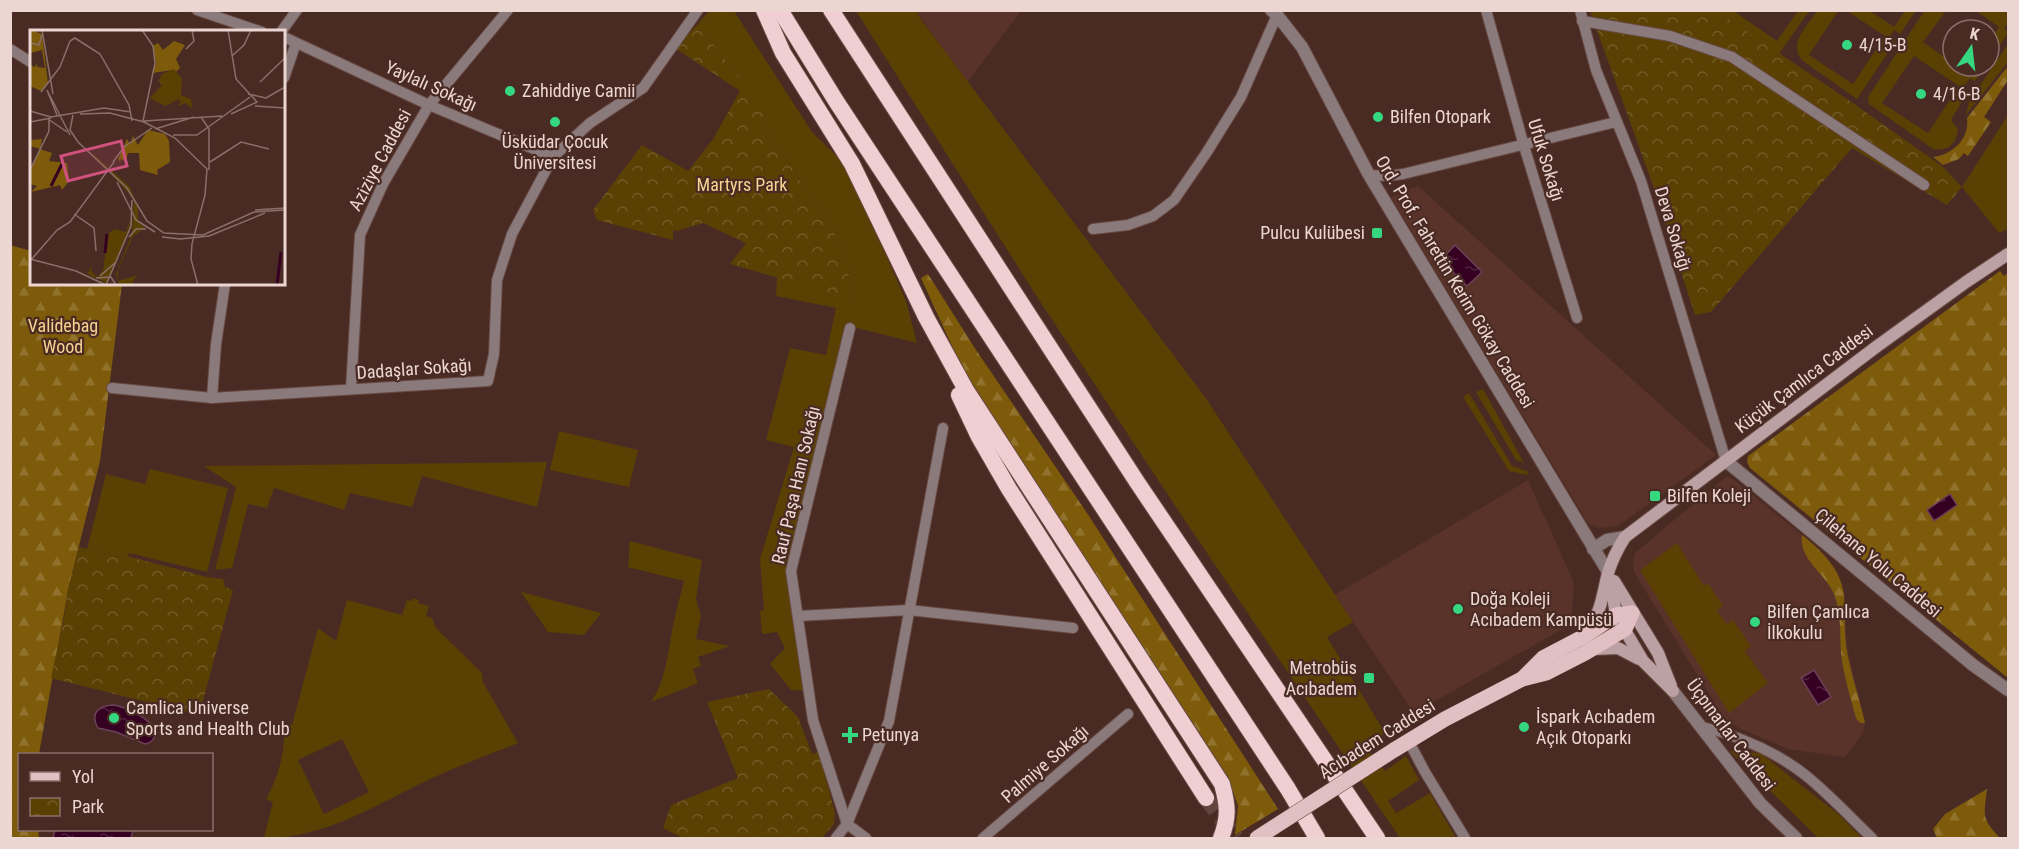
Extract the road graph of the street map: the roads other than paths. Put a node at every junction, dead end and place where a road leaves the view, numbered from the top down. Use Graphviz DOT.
graph roads {
  1 [pos="197,10"];
  2 [pos="297,10"];
  3 [pos="508,10"];
  4 [pos="698,10"];
  5 [pos="764,10"];
  6 [pos="780,10"];
  7 [pos="831,10"];
  8 [pos="1486,10"];
  9 [pos="1274,13"];
  10 [pos="1581,16"];
  11 [pos="255,30"];
  12 [pos="282,30"];
  13 [pos="285,38"];
  14 [pos="296,43"];
  15 [pos="10,49"];
  16 [pos="30,62"];
  17 [pos="285,75"];
  18 [pos="429,105"];
  19 [pos="1616,122"];
  20 [pos="1524,146"];
  21 [pos="553,157"];
  22 [pos="1369,175"];
  23 [pos="1924,185"];
  24 [pos="1093,229"];
  25 [pos="2008,254"];
  26 [pos="225,285"];
  27 [pos="926,317"];
  28 [pos="1577,318"];
  29 [pos="850,328"];
  30 [pos="112,388"];
  31 [pos="351,389"];
  32 [pos="212,398"];
  33 [pos="943,428"];
  34 [pos="1726,461"];
  35 [pos="1625,537"];
  36 [pos="1593,549"];
  37 [pos="1608,572"];
  38 [pos="909,610"];
  39 [pos="1632,614"];
  40 [pos="1616,615"];
  41 [pos="798,616"];
  42 [pos="1073,628"];
  43 [pos="1625,629"];
  44 [pos="1588,643"];
  45 [pos="1642,662"];
  46 [pos="2008,690"];
  47 [pos="1673,691"];
  48 [pos="1128,714"];
  49 [pos="1699,726"];
  50 [pos="1408,740"];
  51 [pos="1206,798"];
  52 [pos="847,824"];
  53 [pos="836,838"];
  54 [pos="866,838"];
  55 [pos="983,838"];
  56 [pos="1221,838"];
  57 [pos="1257,838"];
  58 [pos="1317,838"];
  59 [pos="1377,838"];
  60 [pos="1465,838"];
  61 [pos="1796,838"];
  62 [pos="1872,838"];
  1 -- 11 [label="street"];
  2 -- 12 [label="street"];
  3 -- 18 [label="street, Aziziye Caddesi"];
  4 -- 21 [label="street, Dadaşlar Sokağı"];
  5 -- 27 [label="highway"];
  6 -- 58 [label="highway"];
  7 -- 59 [label="highway"];
  8 -- 20 [label="street, Ufuk Sokağı"];
  9 -- 22 [label="street, Ord. Prof. Fahrettin Kerim Gökay Caddesi"];
  9 -- 24 [label="street"];
  10 -- 19 [label="street, Deva Sokağı"];
  10 -- 23 [label="street"];
  13 -- 14 [label="street, Yaylalı Sokağı"];
  14 -- 17 [label="street"];
  14 -- 18 [label="street, Yaylalı Sokağı"];
  15 -- 16 [label="street"];
  18 -- 21 [label="street, Yaylalı Sokağı"];
  18 -- 31 [label="street, Aziziye Caddesi"];
  19 -- 20 [label="street"];
  19 -- 34 [label="street, Deva Sokağı"];
  20 -- 22 [label="street"];
  20 -- 28 [label="street, Ufuk Sokağı"];
  21 -- 31 [label="street, Dadaşlar Sokağı"];
  22 -- 36 [label="street, Ord. Prof. Fahrettin Kerim Gökay Caddesi"];
  25 -- 34 [label="main road, Küçük Çamlıca Caddesi"];
  26 -- 32 [label="street"];
  27 -- 51 [label="highway"];
  27 -- 56 [label="highway"];
  29 -- 41 [label="street, Rauf Paşa Hanı Sokağı"];
  30 -- 32 [label="street, Dadaşlar Sokağı"];
  31 -- 32 [label="street, Dadaşlar Sokağı"];
  33 -- 38 [label="street"];
  34 -- 35 [label="main road, Küçük Çamlıca Caddesi"];
  34 -- 46 [label="street, Çilehane Yolu Caddesi"];
  35 -- 36 [label="street, Küçük Çamlıca Caddesi"];
  35 -- 37 [label="main road, Küçük Çamlıca Caddesi"];
  36 -- 37 [label="street, Ord. Prof. Fahrettin Kerim Gökay Caddesi"];
  37 -- 39 [label="main road, Üçpınarlar Caddesi"];
  37 -- 40 [label="main road"];
  37 -- 44 [label="main road, Küçük Çamlıca Caddesi"];
  38 -- 41 [label="street"];
  38 -- 42 [label="street"];
  38 -- 52 [label="street"];
  39 -- 40 [label="main road"];
  39 -- 43 [label="main road"];
  39 -- 47 [label="main road, Üçpınarlar Caddesi"];
  40 -- 43 [label="main road"];
  40 -- 44 [label="main road, Acıbadem Caddesi"];
  41 -- 52 [label="street, Rauf Paşa Hanı Sokağı"];
  43 -- 44 [label="main road, Acıbadem Caddesi"];
  43 -- 45 [label="main road"];
  44 -- 45 [label="main road, Acıbadem Caddesi"];
  44 -- 50 [label="main road, Acıbadem Caddesi"];
  45 -- 47 [label="main road"];
  47 -- 49 [label="street, Üçpınarlar Caddesi"];
  48 -- 55 [label="street, Palmiye Sokağı"];
  49 -- 61 [label="street, Üçpınarlar Caddesi"];
  49 -- 62 [label="street"];
  50 -- 57 [label="main road, Acıbadem Caddesi, bridge"];
  50 -- 60 [label="street"];
  52 -- 53 [label="street"];
  52 -- 54 [label="street"];
}
